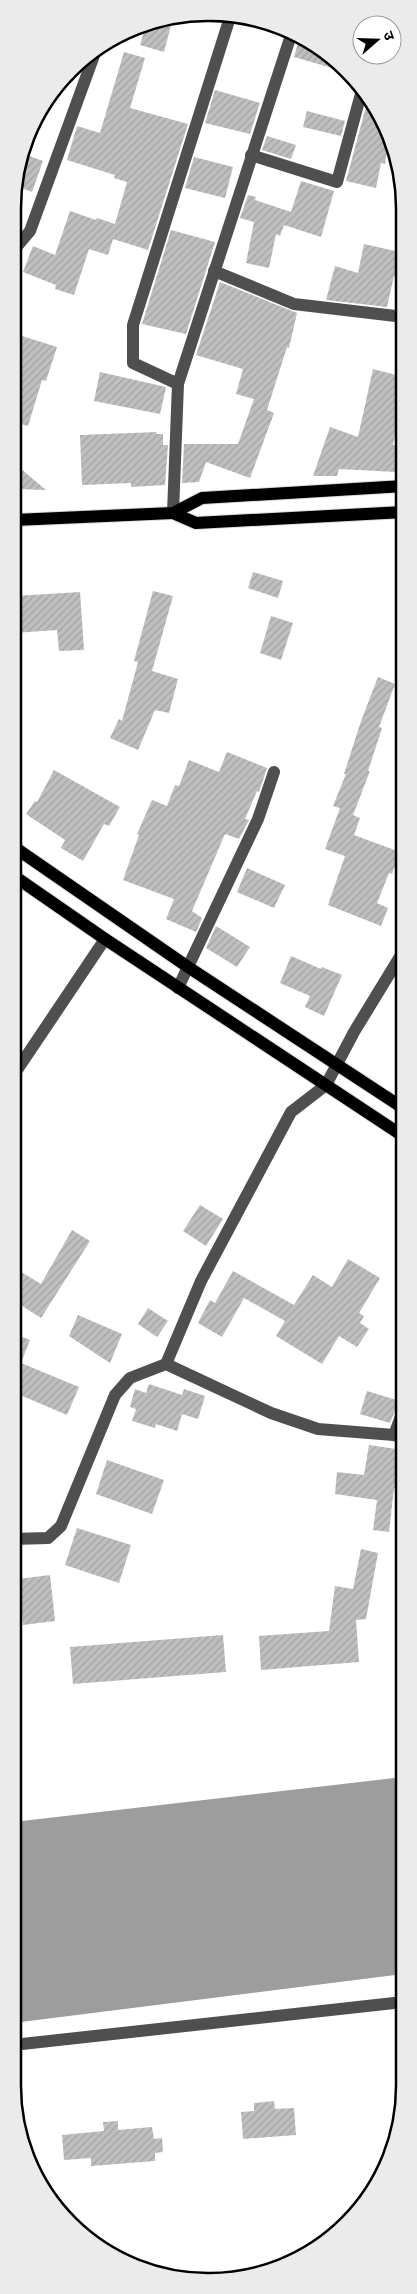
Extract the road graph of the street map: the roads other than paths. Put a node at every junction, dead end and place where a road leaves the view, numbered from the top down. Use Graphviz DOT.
graph roads {
  1 [pos="229,23"];
  2 [pos="289,40"];
  3 [pos="91,63"];
  4 [pos="360,98"];
  5 [pos="251,155"];
  6 [pos="21,242"];
  7 [pos="214,272"];
  8 [pos="396,316"];
  9 [pos="178,384"];
  10 [pos="396,486"];
  11 [pos="396,512"];
  12 [pos="174,513"];
  13 [pos="21,520"];
  14 [pos="274,772"];
  15 [pos="21,852"];
  16 [pos="21,881"];
  17 [pos="105,939"];
  18 [pos="396,963"];
  19 [pos="188,967"];
  20 [pos="178,988"];
  21 [pos="21,1064"];
  22 [pos="337,1064"];
  23 [pos="326,1085"];
  24 [pos="396,1103"];
  25 [pos="396,1131"];
  26 [pos="166,1364"];
  27 [pos="396,1436"];
  28 [pos="21,1539"];
  29 [pos="396,2003"];
  30 [pos="21,2044"];
  1 -- 9 [label="street"];
  2 -- 5 [label="street"];
  3 -- 6 [label="street"];
  4 -- 5 [label="street"];
  5 -- 7 [label="street"];
  7 -- 8 [label="street"];
  7 -- 9 [label="street"];
  9 -- 12 [label="street"];
  10 -- 12 [label="main road"];
  11 -- 12 [label="main road"];
  12 -- 13 [label="main road"];
  14 -- 19 [label="street"];
  15 -- 19 [label="main road"];
  16 -- 17 [label="main road"];
  17 -- 20 [label="main road"];
  17 -- 21 [label="street"];
  18 -- 22 [label="street"];
  19 -- 20 [label="street"];
  19 -- 22 [label="main road"];
  20 -- 23 [label="main road"];
  22 -- 23 [label="street"];
  22 -- 24 [label="main road"];
  23 -- 25 [label="main road"];
  23 -- 26 [label="street"];
  26 -- 27 [label="street"];
  26 -- 28 [label="street"];
  29 -- 30 [label="street"];
}
